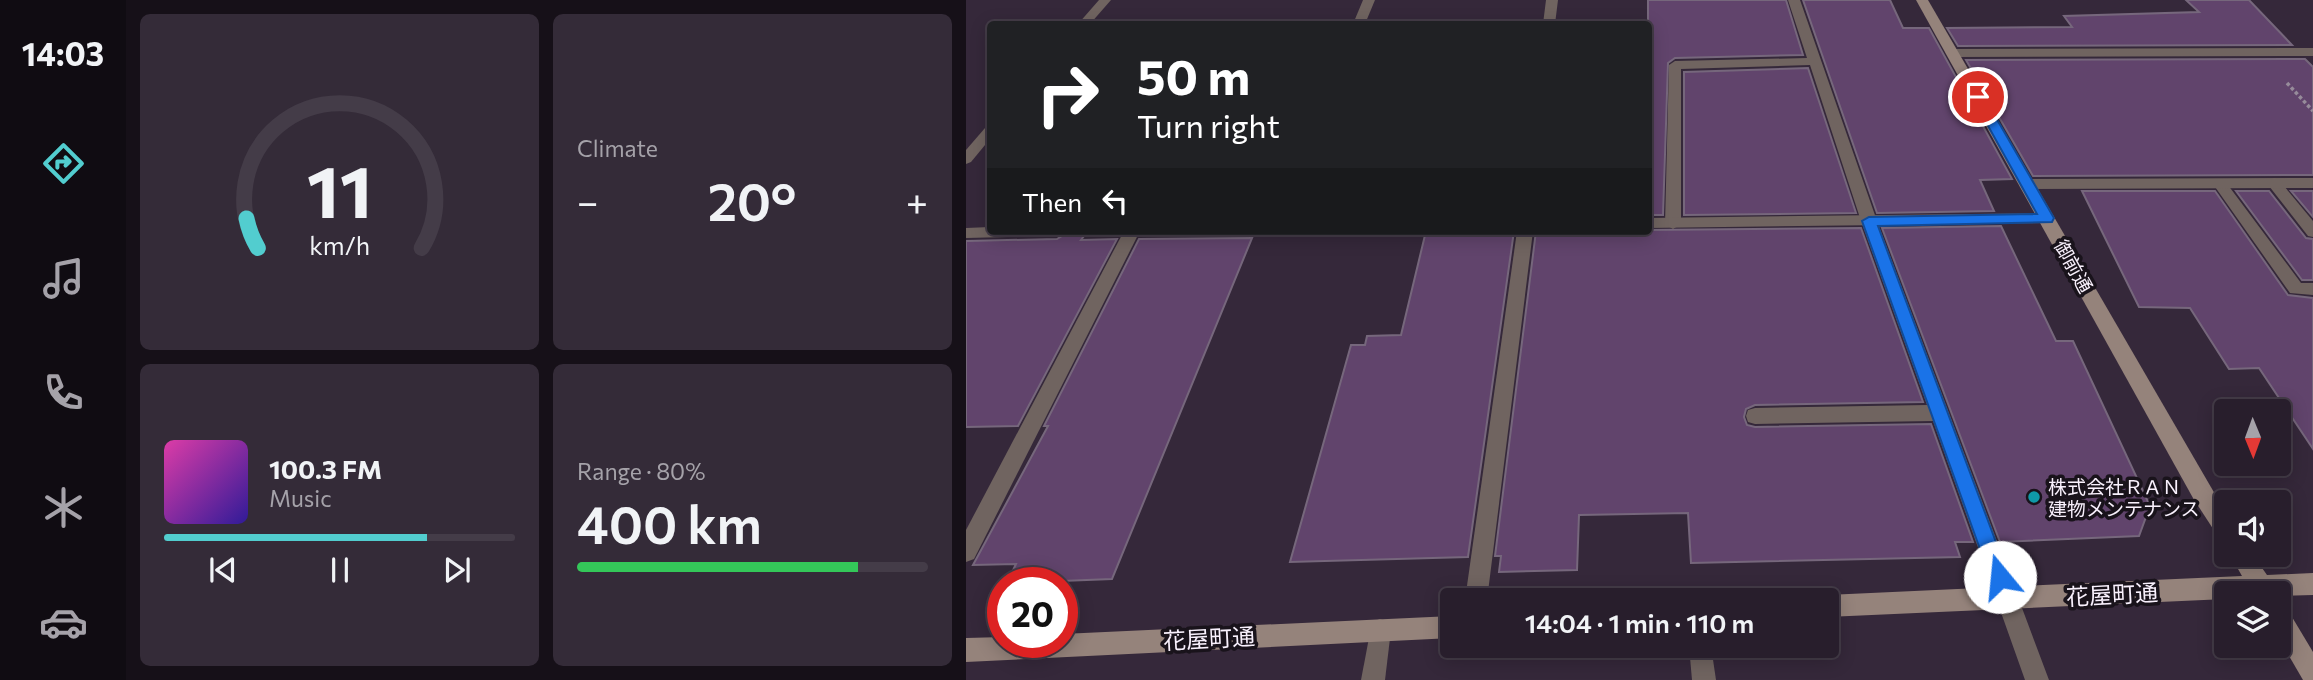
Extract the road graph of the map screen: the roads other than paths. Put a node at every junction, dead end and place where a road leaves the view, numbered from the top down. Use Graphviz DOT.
graph roads {
  1 [pos="1105,0"];
  2 [pos="1369,0"];
  3 [pos="1552,0"];
  4 [pos="1794,0"];
  5 [pos="1922,0"];
  6 [pos="1087,21"];
  7 [pos="1360,21"];
  8 [pos="1549,21"];
  9 [pos="2313,52"];
  10 [pos="1953,53"];
  11 [pos="1816,61"];
  12 [pos="987,134"];
  13 [pos="966,159"];
  14 [pos="2274,183"];
  15 [pos="2313,183"];
  16 [pos="2027,184"];
  17 [pos="2220,184"];
  18 [pos="2047,218"];
  19 [pos="1869,221"];
  20 [pos="1652,223"];
  21 [pos="1673,224"];
  22 [pos="2313,232"];
  23 [pos="966,233"];
  24 [pos="987,233"];
  25 [pos="1130,235"];
  26 [pos="1524,235"];
  27 [pos="2313,289"];
  28 [pos="1941,414"];
  29 [pos="1755,416"];
  30 [pos="2214,513"];
  31 [pos="966,552"];
  32 [pos="2313,584"];
  33 [pos="2291,586"];
  34 [pos="1478,588"];
  35 [pos="2214,591"];
  36 [pos="2006,599"];
  37 [pos="1839,606"];
  38 [pos="1440,627"];
  39 [pos="1380,630"];
  40 [pos="2291,637"];
  41 [pos="966,650"];
  42 [pos="1701,658"];
  43 [pos="2313,674"];
  44 [pos="1374,680"];
  45 [pos="1704,680"];
  46 [pos="2037,680"];
  1 -- 6 [label="street"];
  2 -- 7 [label="street"];
  3 -- 8 [label="street"];
  4 -- 11 [label="street"];
  5 -- 10 [label="street, 御前通"];
  9 -- 10 [label="street"];
  10 -- 16 [label="street, 御前通"];
  11 -- 19 [label="street"];
  11 -- 21 [label="street"];
  12 -- 13 [label="street"];
  14 -- 15 [label="street"];
  14 -- 17 [label="street"];
  14 -- 22 [label="street"];
  16 -- 17 [label="street"];
  16 -- 18 [label="street, 御前通"];
  17 -- 27 [label="street"];
  18 -- 19 [label="street"];
  18 -- 30 [label="street, 御前通"];
  19 -- 21 [label="street"];
  19 -- 28 [label="street"];
  20 -- 21 [label="street"];
  23 -- 24 [label="street"];
  25 -- 31 [label="street"];
  26 -- 34 [label="street"];
  28 -- 29 [label="street"];
  28 -- 36 [label="street"];
  32 -- 33 [label="street, 花屋町通"];
  35 -- 36 [label="street, 花屋町通"];
  36 -- 37 [label="street, 花屋町通"];
  36 -- 46 [label="street"];
  38 -- 39 [label="street, 花屋町通"];
  39 -- 41 [label="street, 花屋町通"];
  39 -- 44 [label="street"];
  40 -- 43 [label="street"];
  42 -- 45 [label="street"];
}
